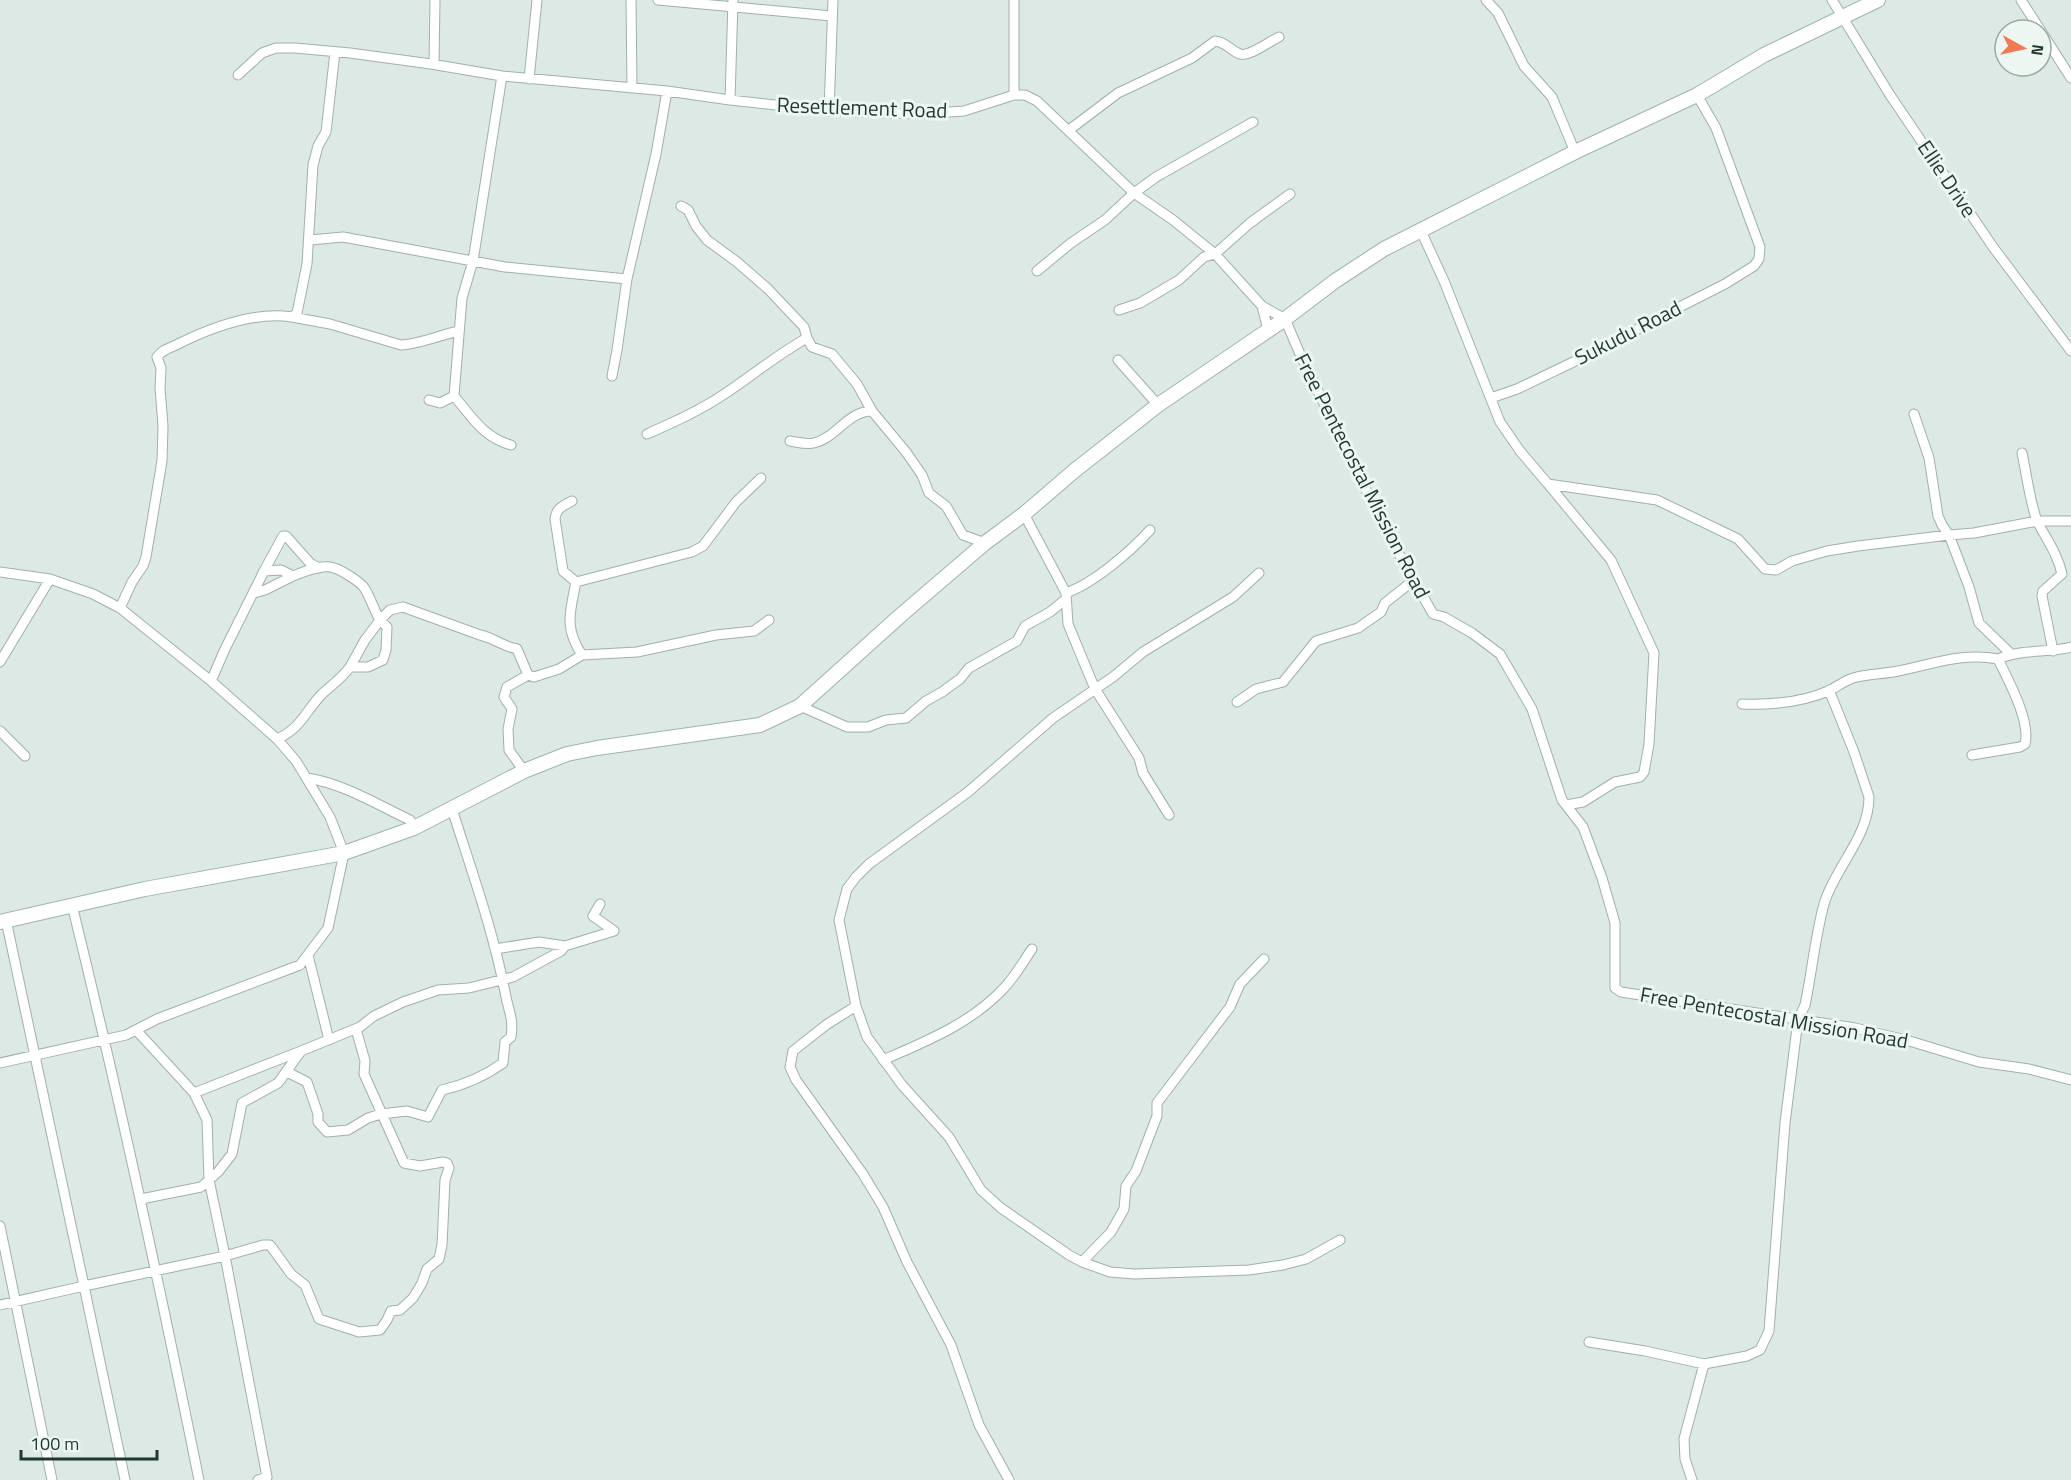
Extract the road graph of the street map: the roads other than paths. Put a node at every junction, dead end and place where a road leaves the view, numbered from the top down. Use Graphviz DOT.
graph roads {
  1 [pos="435,0"];
  2 [pos="537,0"];
  3 [pos="631,0"];
  4 [pos="658,0"];
  5 [pos="833,0"];
  6 [pos="1014,0"];
  7 [pos="1486,0"];
  8 [pos="1832,0"];
  9 [pos="1878,0"];
  10 [pos="2021,0"];
  11 [pos="733,3"];
  12 [pos="832,16"];
  13 [pos="1841,18"];
  14 [pos="1279,37"];
  15 [pos="335,52"];
  16 [pos="434,64"];
  17 [pos="238,75"];
  18 [pos="502,76"];
  19 [pos="2071,78"];
  20 [pos="529,79"];
  21 [pos="632,88"];
  22 [pos="666,91"];
  23 [pos="1014,95"];
  24 [pos="1697,95"];
  25 [pos="730,100"];
  26 [pos="828,111"];
  27 [pos="1253,122"];
  28 [pos="1069,130"];
  29 [pos="1575,152"];
  30 [pos="1134,193"];
  31 [pos="1290,194"];
  32 [pos="681,206"];
  33 [pos="1421,231"];
  34 [pos="310,240"];
  35 [pos="1215,254"];
  36 [pos="473,261"];
  37 [pos="1037,271"];
  38 [pos="627,279"];
  39 [pos="1262,306"];
  40 [pos="1119,310"];
  41 [pos="292,317"];
  42 [pos="1285,319"];
  43 [pos="1268,330"];
  44 [pos="459,331"];
  45 [pos="807,338"];
  46 [pos="2071,351"];
  47 [pos="1118,360"];
  48 [pos="612,376"];
  49 [pos="454,396"];
  50 [pos="1491,398"];
  51 [pos="429,400"];
  52 [pos="1158,405"];
  53 [pos="872,411"];
  54 [pos="1914,414"];
  55 [pos="647,434"];
  56 [pos="790,441"];
  57 [pos="511,445"];
  58 [pos="2022,453"];
  59 [pos="761,478"];
  60 [pos="1548,484"];
  61 [pos="572,501"];
  62 [pos="1024,514"];
  63 [pos="2037,521"];
  64 [pos="2071,521"];
  65 [pos="1150,530"];
  66 [pos="1949,535"];
  67 [pos="985,543"];
  68 [pos="319,568"];
  69 [pos="264,571"];
  70 [pos="0,572"];
  71 [pos="1259,573"];
  72 [pos="292,576"];
  73 [pos="50,579"];
  74 [pos="1414,580"];
  75 [pos="576,582"];
  76 [pos="254,593"];
  77 [pos="1066,596"];
  78 [pos="120,608"];
  79 [pos="380,620"];
  80 [pos="769,620"];
  81 [pos="2071,647"];
  82 [pos="2054,651"];
  83 [pos="2011,654"];
  84 [pos="582,655"];
  85 [pos="1998,659"];
  86 [pos="0,662"];
  87 [pos="350,667"];
  88 [pos="528,675"];
  89 [pos="211,681"];
  90 [pos="1095,689"];
  91 [pos="1829,690"];
  92 [pos="1236,702"];
  93 [pos="1742,704"];
  94 [pos="800,706"];
  95 [pos="0,731"];
  96 [pos="277,739"];
  97 [pos="1972,755"];
  98 [pos="25,756"];
  99 [pos="524,771"];
  100 [pos="307,778"];
  101 [pos="1566,805"];
  102 [pos="452,809"];
  103 [pos="1168,815"];
  104 [pos="414,828"];
  105 [pos="344,853"];
  106 [pos="600,904"];
  107 [pos="72,905"];
  108 [pos="3,921"];
  109 [pos="566,946"];
  110 [pos="495,949"];
  111 [pos="1032,949"];
  112 [pos="308,955"];
  113 [pos="1264,959"];
  114 [pos="503,979"];
  115 [pos="856,1006"];
  116 [pos="1798,1020"];
  117 [pos="356,1029"];
  118 [pos="136,1030"];
  119 [pos="105,1040"];
  120 [pos="329,1040"];
  121 [pos="302,1052"];
  122 [pos="35,1056"];
  123 [pos="883,1060"];
  124 [pos="0,1063"];
  125 [pos="287,1072"];
  126 [pos="2071,1080"];
  127 [pos="195,1093"];
  128 [pos="381,1114"];
  129 [pos="209,1180"];
  130 [pos="141,1198"];
  131 [pos="0,1226"];
  132 [pos="1340,1240"];
  133 [pos="225,1256"];
  134 [pos="1082,1262"];
  135 [pos="157,1271"];
  136 [pos="84,1286"];
  137 [pos="17,1301"];
  138 [pos="0,1305"];
  139 [pos="1589,1342"];
  140 [pos="1704,1364"];
  141 [pos="52,1480"];
  142 [pos="125,1480"];
  143 [pos="199,1480"];
  144 [pos="258,1480"];
  145 [pos="1009,1480"];
  146 [pos="1692,1480"];
  1 -- 16 [label="street"];
  2 -- 20 [label="street"];
  3 -- 21 [label="street"];
  4 -- 11 [label="street"];
  5 -- 12 [label="street"];
  6 -- 23 [label="street"];
  7 -- 29 [label="street"];
  8 -- 13 [label="street, Ellie Drive"];
  9 -- 13 [label="main road"];
  10 -- 19 [label="street"];
  11 -- 12 [label="street"];
  11 -- 25 [label="street"];
  12 -- 26 [label="street"];
  13 -- 24 [label="main road"];
  13 -- 46 [label="street, Ellie Drive"];
  14 -- 28 [label="street"];
  15 -- 16 [label="street, Resettlement Road"];
  15 -- 17 [label="street, Resettlement Road"];
  15 -- 34 [label="street"];
  16 -- 18 [label="street, Resettlement Road"];
  18 -- 20 [label="street, Resettlement Road"];
  18 -- 36 [label="street"];
  20 -- 21 [label="street, Resettlement Road"];
  21 -- 22 [label="street, Resettlement Road"];
  22 -- 25 [label="street, Resettlement Road"];
  22 -- 38 [label="street"];
  23 -- 26 [label="street, Resettlement Road"];
  23 -- 28 [label="street"];
  24 -- 29 [label="main road"];
  24 -- 50 [label="street, Sukudu Road"];
  25 -- 26 [label="street, Resettlement Road"];
  27 -- 30 [label="street"];
  28 -- 30 [label="street"];
  29 -- 33 [label="main road"];
  30 -- 35 [label="street"];
  30 -- 37 [label="street"];
  31 -- 35 [label="street"];
  32 -- 45 [label="street"];
  33 -- 42 [label="main road"];
  33 -- 50 [label="street"];
  34 -- 36 [label="street"];
  34 -- 41 [label="street"];
  35 -- 39 [label="street"];
  35 -- 40 [label="street"];
  36 -- 38 [label="street"];
  36 -- 44 [label="street"];
  38 -- 48 [label="street"];
  39 -- 42 [label="street"];
  39 -- 43 [label="street"];
  41 -- 44 [label="street"];
  41 -- 78 [label="street"];
  42 -- 43 [label="main road"];
  42 -- 74 [label="street, Free Pentecostal Mission Road"];
  43 -- 52 [label="main road"];
  44 -- 49 [label="street"];
  45 -- 53 [label="street"];
  45 -- 55 [label="street"];
  47 -- 52 [label="street"];
  49 -- 51 [label="street"];
  49 -- 57 [label="street"];
  50 -- 60 [label="street"];
  52 -- 62 [label="main road"];
  53 -- 56 [label="street"];
  53 -- 67 [label="street"];
  54 -- 66 [label="street"];
  58 -- 63 [label="street"];
  59 -- 75 [label="street"];
  60 -- 66 [label="street"];
  60 -- 101 [label="street"];
  61 -- 75 [label="street"];
  62 -- 67 [label="main road"];
  62 -- 77 [label="street"];
  63 -- 64 [label="street"];
  63 -- 66 [label="street"];
  63 -- 82 [label="street"];
  65 -- 77 [label="street"];
  66 -- 83 [label="street"];
  67 -- 94 [label="main road"];
  68 -- 69 [label="street"];
  68 -- 72 [label="street"];
  68 -- 79 [label="street"];
  69 -- 72 [label="street"];
  69 -- 76 [label="street"];
  70 -- 73 [label="street"];
  71 -- 90 [label="street"];
  72 -- 76 [label="street"];
  73 -- 78 [label="street"];
  73 -- 86 [label="street"];
  74 -- 92 [label="street"];
  74 -- 101 [label="street, Free Pentecostal Mission Road"];
  75 -- 84 [label="street"];
  76 -- 89 [label="street"];
  77 -- 90 [label="street"];
  77 -- 94 [label="street"];
  78 -- 89 [label="street"];
  79 -- 87 [label="street"];
  79 -- 87 [label="street"];
  79 -- 88 [label="street"];
  80 -- 84 [label="street"];
  81 -- 82 [label="street"];
  82 -- 83 [label="street"];
  83 -- 85 [label="street"];
  84 -- 88 [label="street"];
  85 -- 91 [label="street"];
  85 -- 97 [label="street"];
  87 -- 96 [label="street"];
  88 -- 99 [label="street"];
  89 -- 96 [label="street"];
  90 -- 103 [label="street"];
  90 -- 115 [label="street"];
  91 -- 93 [label="street"];
  91 -- 116 [label="street"];
  94 -- 99 [label="main road"];
  95 -- 98 [label="street"];
  96 -- 100 [label="street"];
  99 -- 102 [label="main road"];
  100 -- 104 [label="street"];
  100 -- 105 [label="street"];
  101 -- 116 [label="street, Free Pentecostal Mission Road"];
  102 -- 104 [label="main road"];
  102 -- 110 [label="street"];
  104 -- 105 [label="main road"];
  105 -- 107 [label="main road"];
  105 -- 112 [label="street"];
  106 -- 109 [label="street"];
  107 -- 108 [label="main road"];
  107 -- 119 [label="street"];
  108 -- 122 [label="street"];
  109 -- 110 [label="street"];
  109 -- 114 [label="street"];
  110 -- 114 [label="street"];
  111 -- 123 [label="street"];
  112 -- 118 [label="street"];
  112 -- 120 [label="street"];
  113 -- 134 [label="street"];
  114 -- 117 [label="street"];
  114 -- 128 [label="street"];
  115 -- 123 [label="street"];
  115 -- 145 [label="street"];
  116 -- 126 [label="street, Free Pentecostal Mission Road"];
  116 -- 140 [label="street"];
  117 -- 120 [label="street"];
  117 -- 128 [label="street"];
  118 -- 119 [label="street"];
  118 -- 127 [label="street"];
  119 -- 122 [label="street"];
  119 -- 130 [label="street"];
  120 -- 121 [label="street"];
  121 -- 125 [label="street"];
  121 -- 127 [label="street"];
  122 -- 124 [label="street"];
  122 -- 136 [label="street"];
  123 -- 134 [label="street"];
  125 -- 128 [label="street"];
  125 -- 129 [label="street"];
  127 -- 129 [label="street"];
  128 -- 133 [label="street"];
  129 -- 130 [label="street"];
  129 -- 133 [label="street"];
  130 -- 135 [label="street"];
  131 -- 137 [label="street"];
  132 -- 134 [label="street"];
  133 -- 135 [label="street"];
  133 -- 144 [label="street"];
  135 -- 136 [label="street"];
  135 -- 143 [label="street"];
  136 -- 137 [label="street"];
  136 -- 142 [label="street"];
  137 -- 138 [label="street"];
  137 -- 141 [label="street"];
  139 -- 140 [label="street"];
  140 -- 146 [label="street"];
}
